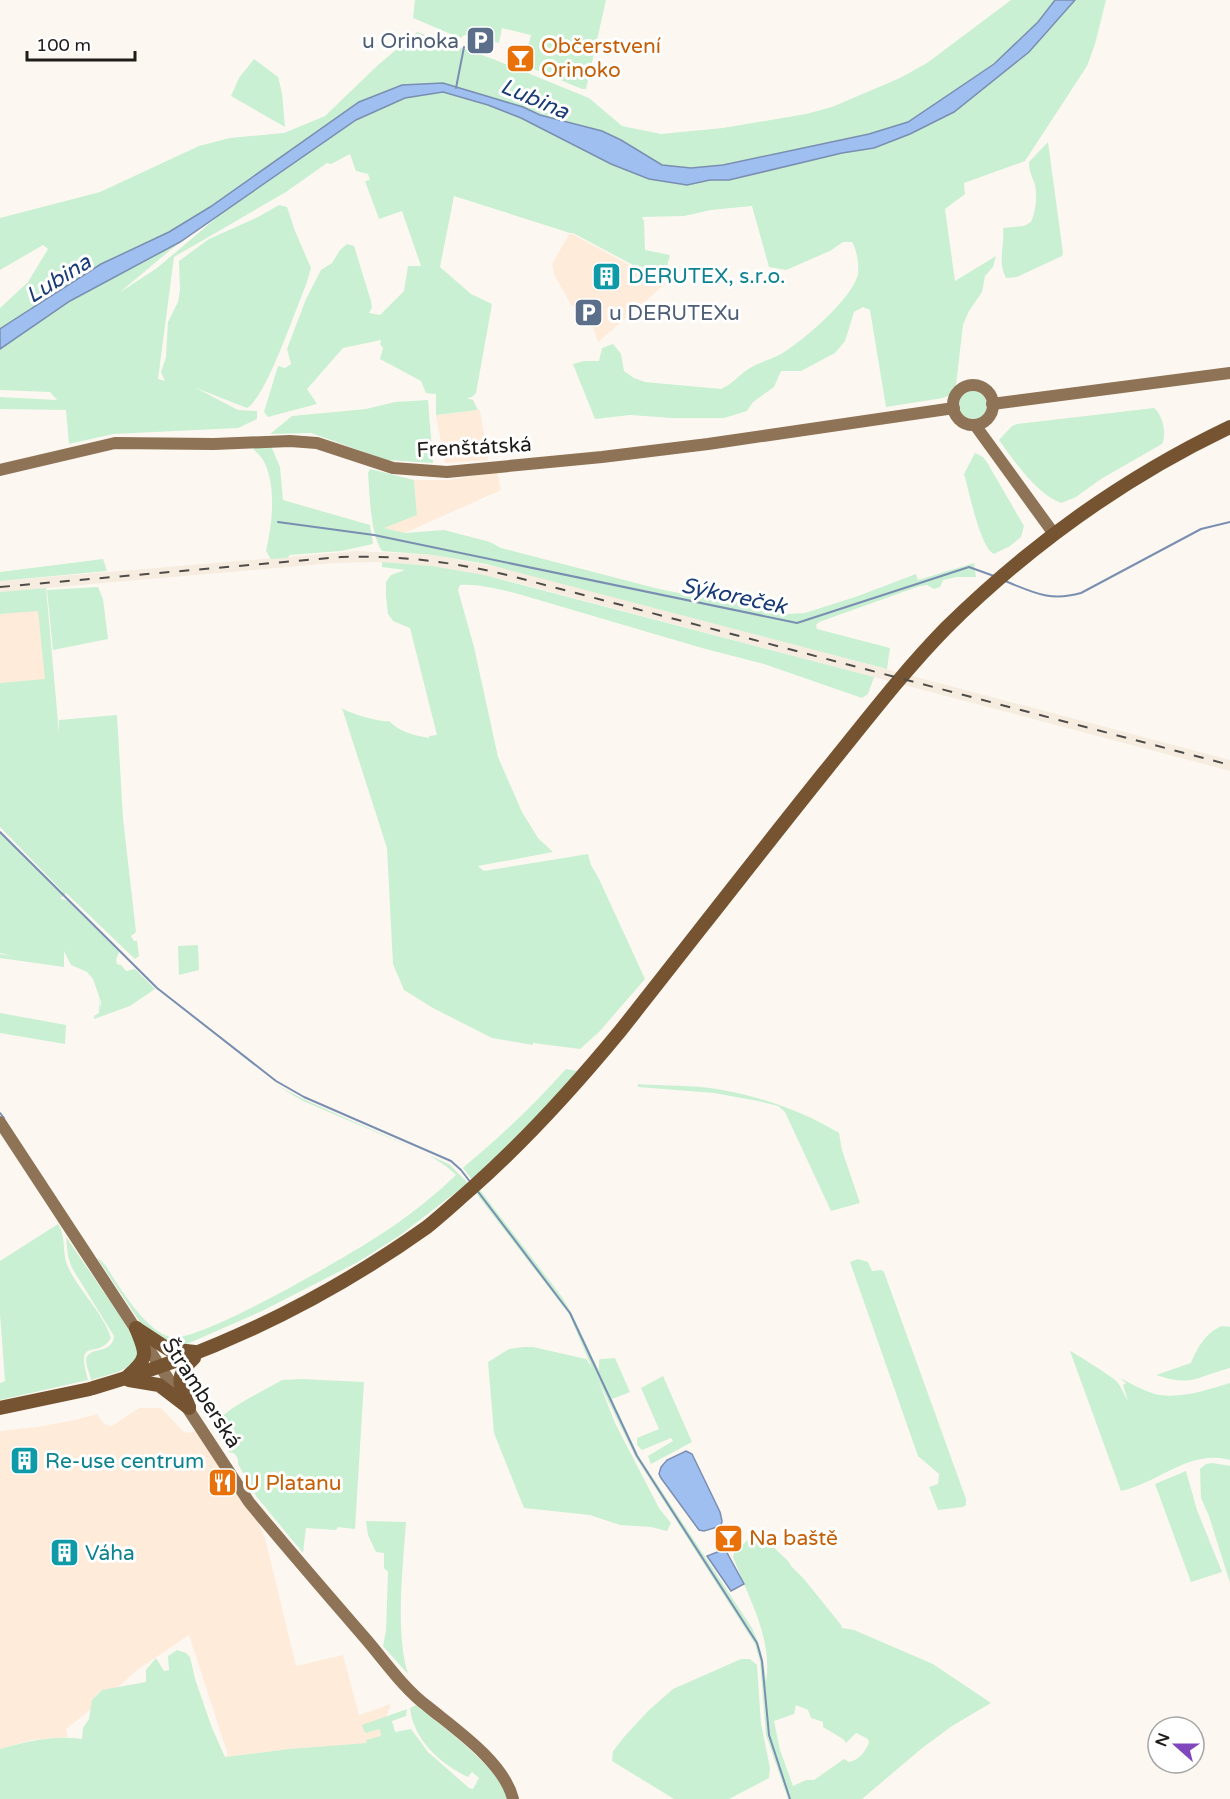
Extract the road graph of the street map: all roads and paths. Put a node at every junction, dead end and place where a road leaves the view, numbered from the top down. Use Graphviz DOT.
graph roads {
  1 [pos="1230,373"];
  2 [pos="992,404"];
  3 [pos="954,408"];
  4 [pos="975,425"];
  5 [pos="1230,427"];
  6 [pos="0,470"];
  7 [pos="1054,534"];
  8 [pos="0,1122"];
  9 [pos="136,1328"];
  10 [pos="200,1353"];
  11 [pos="162,1367"];
  12 [pos="124,1379"];
  13 [pos="0,1408"];
  14 [pos="189,1408"];
  15 [pos="513,1799"];
  1 -- 2 [label="main road"];
  2 -- 3 [label="main road"];
  2 -- 4 [label="main road"];
  3 -- 4 [label="main road"];
  3 -- 6 [label="main road, Frenštátská"];
  4 -- 7 [label="main road"];
  5 -- 7 [label="main road"];
  7 -- 10 [label="main road"];
  8 -- 9 [label="main road, Štramberská"];
  9 -- 10 [label="main road"];
  9 -- 11 [label="main road, Štramberská"];
  9 -- 12 [label="main road"];
  10 -- 11 [label="main road"];
  10 -- 14 [label="main road"];
  11 -- 12 [label="main road"];
  11 -- 14 [label="main road, Štramberská"];
  12 -- 13 [label="main road"];
  12 -- 14 [label="main road"];
  14 -- 15 [label="main road, Štramberská"];
}
